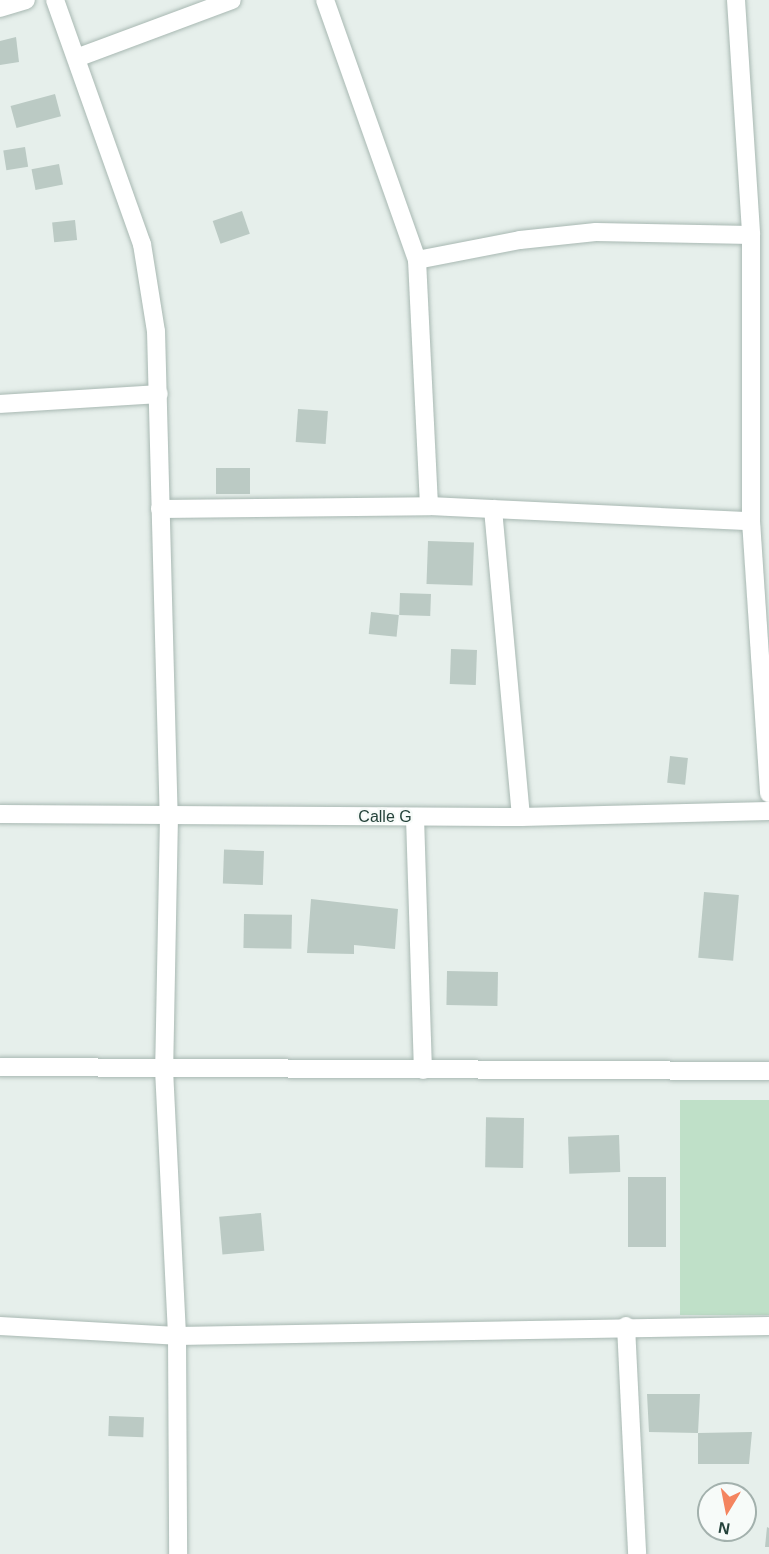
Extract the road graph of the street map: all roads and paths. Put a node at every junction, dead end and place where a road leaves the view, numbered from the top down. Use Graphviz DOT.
graph roads {
  1 [pos="26,0"];
  2 [pos="55,0"];
  3 [pos="232,0"];
  4 [pos="325,0"];
  5 [pos="736,0"];
  6 [pos="0,8"];
  7 [pos="79,57"];
  8 [pos="751,235"];
  9 [pos="417,260"];
  10 [pos="159,394"];
  11 [pos="0,404"];
  12 [pos="429,506"];
  13 [pos="160,509"];
  14 [pos="493,509"];
  15 [pos="751,521"];
  16 [pos="769,793"];
  17 [pos="769,811"];
  18 [pos="0,814"];
  19 [pos="169,816"];
  20 [pos="414,817"];
  21 [pos="521,817"];
  22 [pos="0,1067"];
  23 [pos="164,1069"];
  24 [pos="423,1070"];
  25 [pos="769,1071"];
  26 [pos="0,1326"];
  27 [pos="626,1326"];
  28 [pos="769,1326"];
  29 [pos="177,1336"];
  30 [pos="178,1554"];
  31 [pos="637,1554"];
  1 -- 6 [label="street"];
  2 -- 7 [label="street"];
  3 -- 7 [label="street"];
  4 -- 9 [label="street"];
  5 -- 8 [label="street"];
  7 -- 10 [label="street"];
  8 -- 9 [label="street"];
  8 -- 15 [label="street"];
  9 -- 12 [label="street"];
  10 -- 11 [label="street"];
  10 -- 13 [label="street"];
  12 -- 13 [label="street"];
  12 -- 14 [label="street"];
  13 -- 19 [label="street"];
  14 -- 15 [label="street"];
  14 -- 21 [label="street"];
  15 -- 16 [label="street"];
  17 -- 21 [label="street, Calle G"];
  18 -- 19 [label="street, Calle G"];
  19 -- 20 [label="street, Calle G"];
  19 -- 23 [label="street"];
  20 -- 21 [label="street, Calle G"];
  20 -- 24 [label="street"];
  22 -- 23 [label="street"];
  23 -- 24 [label="street"];
  23 -- 29 [label="street"];
  24 -- 25 [label="street"];
  26 -- 29 [label="street"];
  27 -- 28 [label="street"];
  27 -- 29 [label="street"];
  27 -- 31 [label="street"];
  29 -- 30 [label="street"];
}
